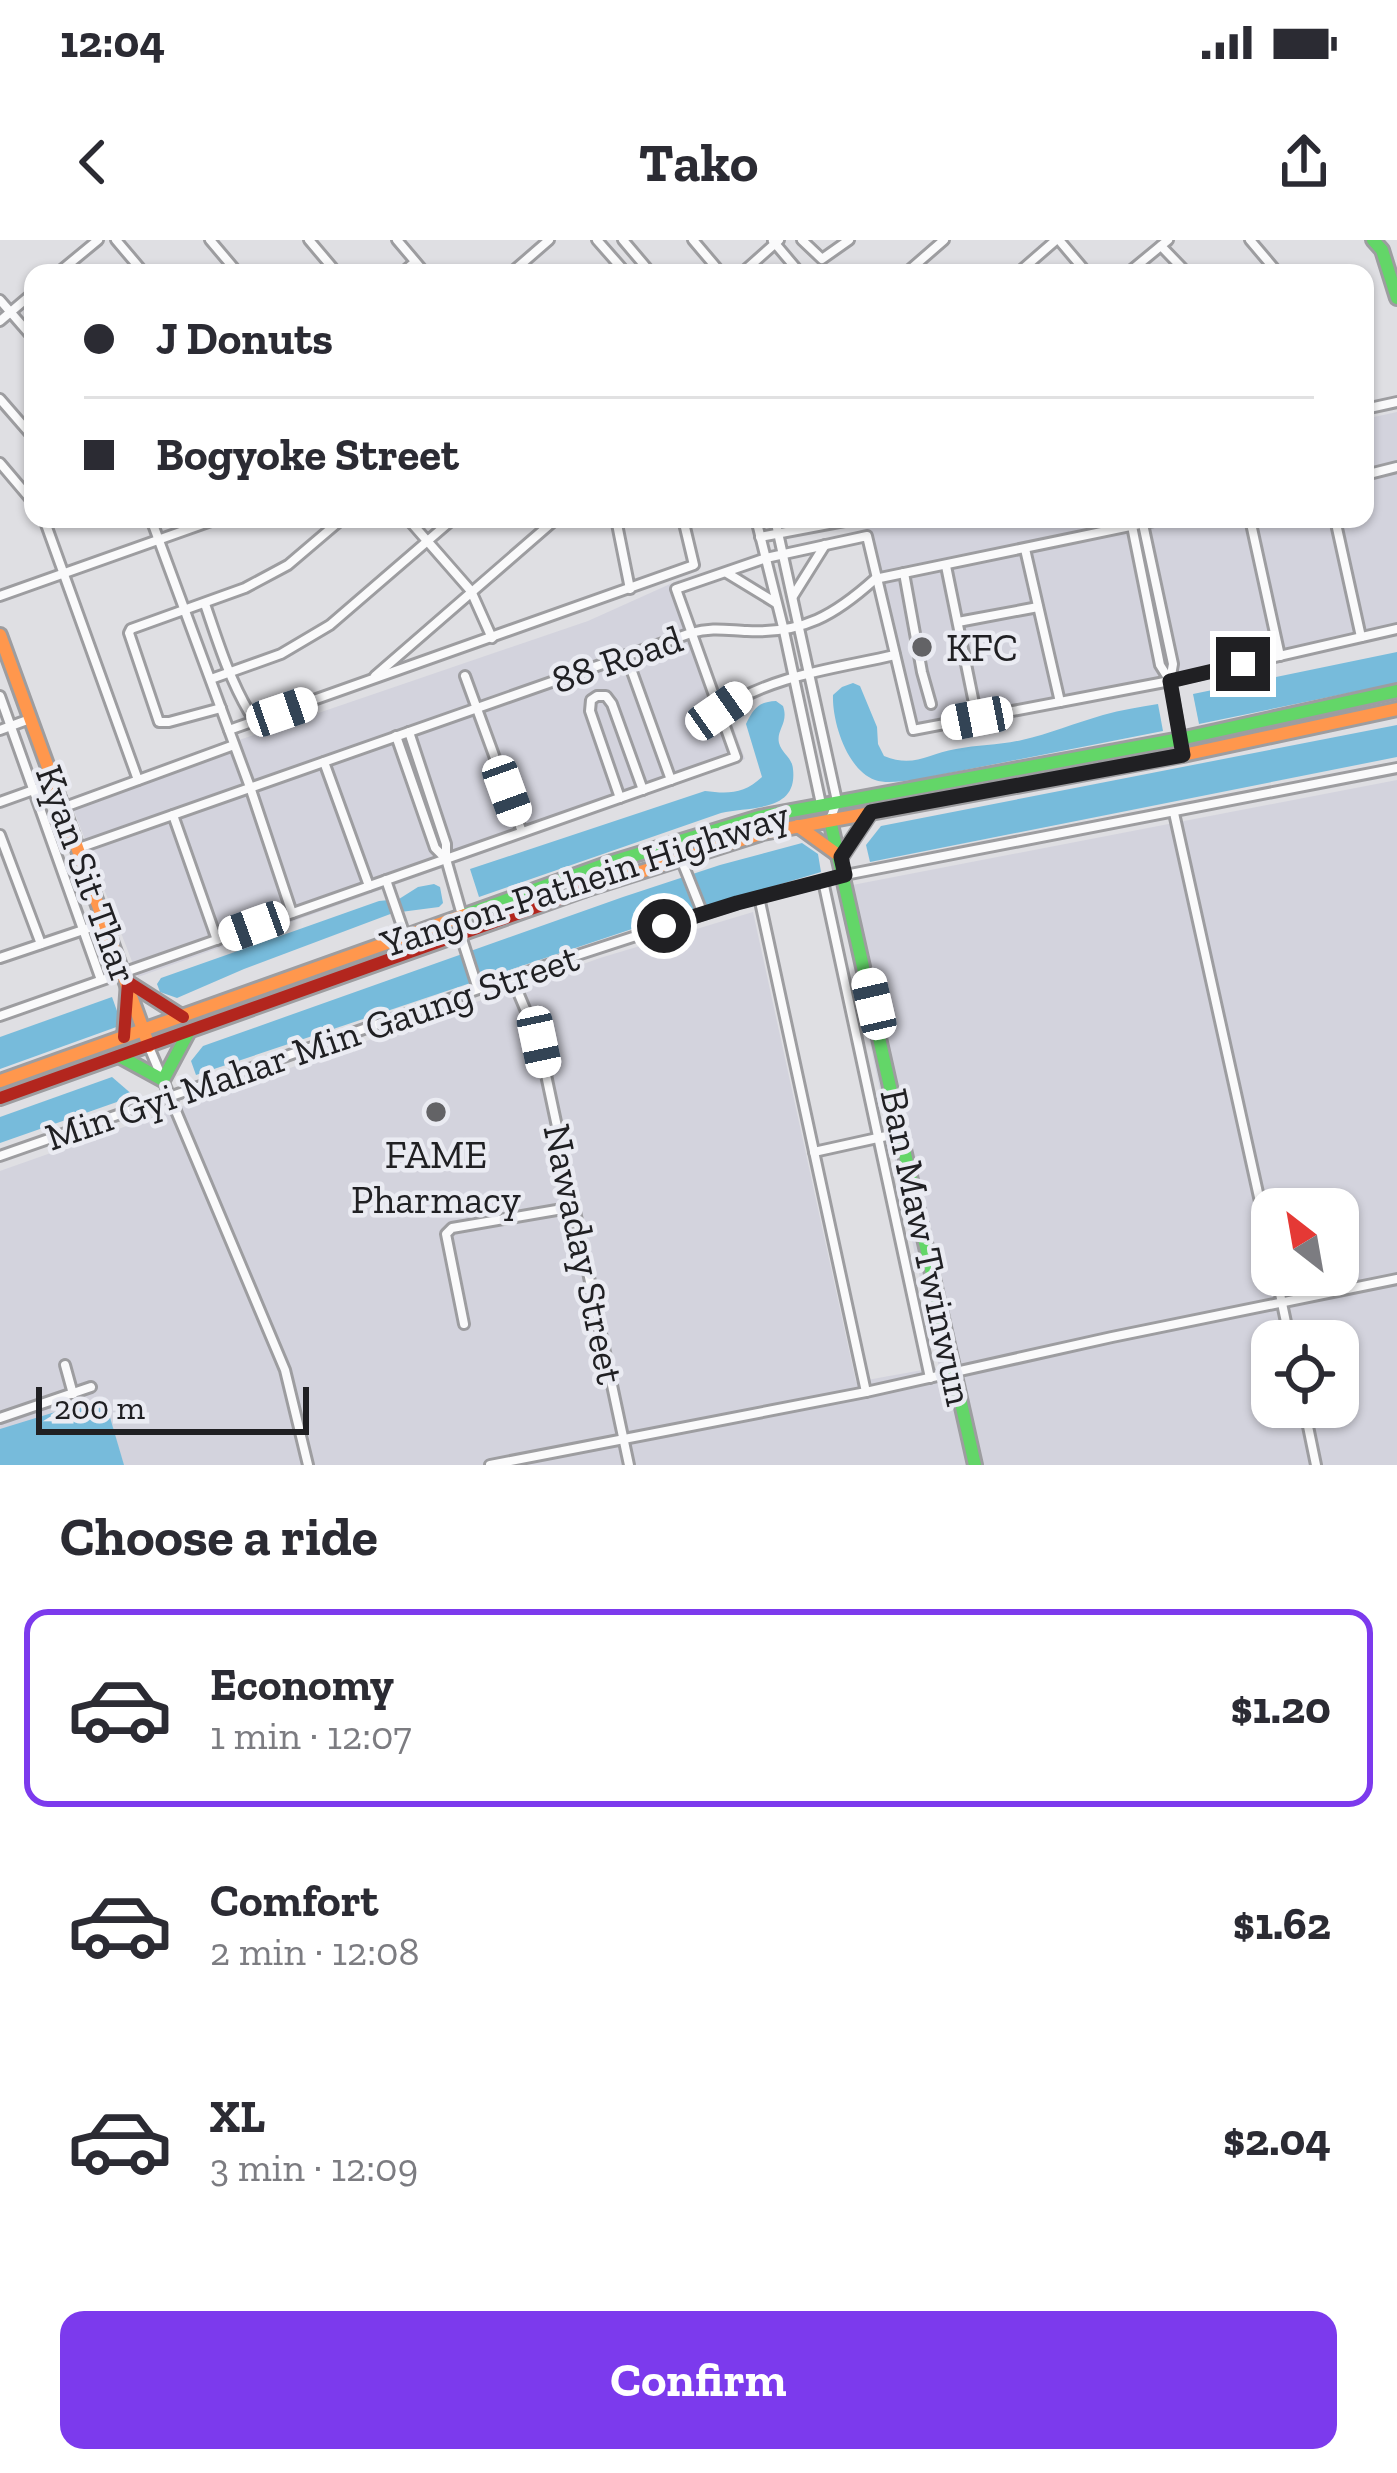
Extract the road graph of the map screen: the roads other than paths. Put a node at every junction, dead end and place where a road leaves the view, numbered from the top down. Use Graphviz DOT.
graph roads {
  1 [pos="98,240"];
  2 [pos="116,240"];
  3 [pos="210,240"];
  4 [pos="309,240"];
  5 [pos="397,240"];
  6 [pos="549,240"];
  7 [pos="598,240"];
  8 [pos="623,240"];
  9 [pos="693,240"];
  10 [pos="802,240"];
  11 [pos="849,240"];
  12 [pos="944,240"];
  13 [pos="1058,240"];
  14 [pos="1250,240"];
  15 [pos="1373,240"];
  16 [pos="775,241"];
  17 [pos="1165,243"];
  18 [pos="415,262"];
  19 [pos="70,264"];
  20 [pos="136,264"];
  21 [pos="230,264"];
  22 [pos="329,264"];
  23 [pos="413,264"];
  24 [pos="527,264"];
  25 [pos="618,264"];
  26 [pos="643,264"];
  27 [pos="713,264"];
  28 [pos="751,264"];
  29 [pos="916,264"];
  30 [pos="1029,264"];
  31 [pos="1079,264"];
  32 [pos="1139,264"];
  33 [pos="1270,264"];
  34 [pos="1397,298"];
  35 [pos="0,300"];
  36 [pos="24,300"];
  37 [pos="10,312"];
  38 [pos="0,321"];
  39 [pos="24,328"];
  40 [pos="0,399"];
  41 [pos="24,427"];
  42 [pos="0,463"];
  43 [pos="24,491"];
  44 [pos="47,528"];
  45 [pos="154,528"];
  46 [pos="193,528"];
  47 [pos="331,528"];
  48 [pos="416,528"];
  49 [pos="442,528"];
  50 [pos="545,528"];
  51 [pos="618,528"];
  52 [pos="685,528"];
  53 [pos="758,528"];
  54 [pos="777,528"];
  55 [pos="799,528"];
  56 [pos="1123,528"];
  57 [pos="1132,528"];
  58 [pos="1144,528"];
  59 [pos="1252,528"];
  60 [pos="1338,528"];
  61 [pos="778,532"];
  62 [pos="760,537"];
  63 [pos="159,540"];
  64 [pos="427,541"];
  65 [pos="824,545"];
  66 [pos="1025,549"];
  67 [pos="782,554"];
  68 [pos="766,558"];
  69 [pos="946,566"];
  70 [pos="726,572"];
  71 [pos="904,573"];
  72 [pos="63,574"];
  73 [pos="875,579"];
  74 [pos="630,589"];
  75 [pos="471,591"];
  76 [pos="0,596"];
  77 [pos="792,597"];
  78 [pos="205,604"];
  79 [pos="777,604"];
  80 [pos="1038,607"];
  81 [pos="185,611"];
  82 [pos="958,622"];
  83 [pos="798,627"];
  84 [pos="1397,629"];
  85 [pos="784,631"];
  86 [pos="691,633"];
  87 [pos="0,635"];
  88 [pos="492,638"];
  89 [pos="1361,638"];
  90 [pos="626,655"];
  91 [pos="895,656"];
  92 [pos="1280,656"];
  93 [pos="228,672"];
  94 [pos="7,674"];
  95 [pos="809,674"];
  96 [pos="465,676"];
  97 [pos="794,677"];
  98 [pos="211,679"];
  99 [pos="370,680"];
  100 [pos="1170,681"];
  101 [pos="1397,692"];
  102 [pos="0,696"];
  103 [pos="1060,702"];
  104 [pos="931,704"];
  105 [pos="221,708"];
  106 [pos="477,708"];
  107 [pos="1397,709"];
  108 [pos="719,711"];
  109 [pos="282,712"];
  110 [pos="977,718"];
  111 [pos="30,719"];
  112 [pos="11,727"];
  113 [pos="0,730"];
  114 [pos="229,730"];
  115 [pos="409,732"];
  116 [pos="396,736"];
  117 [pos="1180,739"];
  118 [pos="234,745"];
  119 [pos="1183,755"];
  120 [pos="324,762"];
  121 [pos="1397,768"];
  122 [pos="138,780"];
  123 [pos="671,780"];
  124 [pos="53,784"];
  125 [pos="250,788"];
  126 [pos="33,790"];
  127 [pos="644,790"];
  128 [pos="428,791"];
  129 [pos="417,796"];
  130 [pos="620,798"];
  131 [pos="837,801"];
  132 [pos="0,802"];
  133 [pos="821,804"];
  134 [pos="62,808"];
  135 [pos="871,812"];
  136 [pos="1174,813"];
  137 [pos="172,815"];
  138 [pos="830,820"];
  139 [pos="798,826"];
  140 [pos="522,832"];
  141 [pos="0,835"];
  142 [pos="76,849"];
  143 [pos="841,857"];
  144 [pos="681,858"];
  145 [pos="446,860"];
  146 [pos="845,875"];
  147 [pos="386,880"];
  148 [pos="823,880"];
  149 [pos="369,886"];
  150 [pos="759,897"];
  151 [pos="702,912"];
  152 [pos="292,913"];
  153 [pos="462,915"];
  154 [pos="104,922"];
  155 [pos="83,930"];
  156 [pos="460,934"];
  157 [pos="406,936"];
  158 [pos="217,940"];
  159 [pos="40,944"];
  160 [pos="0,957"];
  161 [pos="126,977"];
  162 [pos="512,977"];
  163 [pos="100,980"];
  164 [pos="477,986"];
  165 [pos="0,1016"];
  166 [pos="182,1017"];
  167 [pos="144,1030"];
  168 [pos="188,1033"];
  169 [pos="124,1037"];
  170 [pos="149,1046"];
  171 [pos="119,1056"];
  172 [pos="164,1080"];
  173 [pos="0,1081"];
  174 [pos="169,1097"];
  175 [pos="0,1098"];
  176 [pos="902,1132"];
  177 [pos="878,1138"];
  178 [pos="814,1152"];
  179 [pos="0,1156"];
  180 [pos="1257,1188"];
  181 [pos="574,1207"];
  182 [pos="1397,1279"];
  183 [pos="1281,1296"];
  184 [pos="1282,1301"];
  185 [pos="1286,1320"];
  186 [pos="464,1324"];
  187 [pos="65,1365"];
  188 [pos="955,1372"];
  189 [pos="930,1378"];
  190 [pos="91,1387"];
  191 [pos="866,1392"];
  192 [pos="73,1394"];
  193 [pos="0,1418"];
  194 [pos="1308,1428"];
  195 [pos="624,1440"];
  196 [pos="308,1465"];
  197 [pos="490,1465"];
  198 [pos="629,1465"];
  199 [pos="975,1465"];
  200 [pos="1316,1465"];
  1 -- 19 [label="street"];
  2 -- 20 [label="street"];
  3 -- 21 [label="street"];
  4 -- 22 [label="street"];
  5 -- 18 [label="street"];
  6 -- 24 [label="street"];
  7 -- 25 [label="street"];
  8 -- 26 [label="street"];
  9 -- 27 [label="street"];
  10 -- 11 [label="street"];
  12 -- 29 [label="street"];
  13 -- 30 [label="street"];
  13 -- 31 [label="street"];
  14 -- 33 [label="street"];
  15 -- 34 [label="main road"];
  16 -- 28 [label="street"];
  17 -- 32 [label="street"];
  18 -- 23 [label="street"];
  35 -- 37 [label="street"];
  36 -- 37 [label="street"];
  37 -- 38 [label="street"];
  37 -- 39 [label="street"];
  40 -- 41 [label="street"];
  42 -- 43 [label="street"];
  44 -- 72 [label="street"];
  45 -- 63 [label="street"];
  46 -- 63 [label="street"];
  47 -- 78 [label="street"];
  48 -- 64 [label="street"];
  49 -- 64 [label="street"];
  50 -- 75 [label="street"];
  51 -- 74 [label="street"];
  52 -- 74 [label="street"];
  53 -- 62 [label="street"];
  54 -- 61 [label="street"];
  55 -- 61 [label="street"];
  56 -- 66 [label="street, 88 Road"];
  57 -- 100 [label="street"];
  58 -- 100 [label="street"];
  59 -- 92 [label="street"];
  60 -- 89 [label="street"];
  61 -- 62 [label="street"];
  61 -- 67 [label="street"];
  62 -- 68 [label="street"];
  63 -- 72 [label="street"];
  63 -- 81 [label="street"];
  64 -- 75 [label="street"];
  64 -- 93 [label="street"];
  65 -- 67 [label="street"];
  65 -- 73 [label="street"];
  65 -- 77 [label="street"];
  66 -- 69 [label="street, 88 Road"];
  66 -- 80 [label="street"];
  67 -- 68 [label="street"];
  67 -- 77 [label="street"];
  68 -- 70 [label="street"];
  68 -- 79 [label="street"];
  69 -- 71 [label="street, 88 Road"];
  69 -- 82 [label="street"];
  70 -- 79 [label="street"];
  70 -- 86 [label="street"];
  71 -- 73 [label="street, 88 Road"];
  71 -- 104 [label="street"];
  72 -- 76 [label="street"];
  72 -- 122 [label="street"];
  73 -- 83 [label="street, 88 Road"];
  73 -- 91 [label="street"];
  74 -- 88 [label="street"];
  75 -- 88 [label="street"];
  75 -- 99 [label="street"];
  77 -- 83 [label="street"];
  78 -- 81 [label="street"];
  78 -- 93 [label="street"];
  79 -- 85 [label="street"];
  80 -- 82 [label="street"];
  80 -- 103 [label="street"];
  81 -- 98 [label="street"];
  81 -- 105 [label="street"];
  82 -- 110 [label="street"];
  83 -- 85 [label="street, 88 Road"];
  83 -- 95 [label="street"];
  84 -- 89 [label="street"];
  85 -- 86 [label="street, 88 Road"];
  85 -- 97 [label="street"];
  86 -- 90 [label="street, 88 Road"];
  86 -- 108 [label="street"];
  87 -- 94 [label="main road, Kyan Sit Thar"];
  88 -- 99 [label="street"];
  89 -- 92 [label="street"];
  90 -- 106 [label="street, 88 Road"];
  90 -- 123 [label="street"];
  91 -- 95 [label="street"];
  91 -- 110 [label="street"];
  92 -- 100 [label="street"];
  93 -- 98 [label="street"];
  93 -- 109 [label="street"];
  94 -- 111 [label="main road, Kyan Sit Thar"];
  95 -- 97 [label="street"];
  95 -- 131 [label="street"];
  96 -- 106 [label="street"];
  97 -- 108 [label="street"];
  97 -- 133 [label="street"];
  98 -- 105 [label="street"];
  99 -- 109 [label="street"];
  100 -- 103 [label="street"];
  100 -- 117 [label="street"];
  101 -- 117 [label="main road, Yangon-Pathein Highway"];
  102 -- 112 [label="street"];
  103 -- 110 [label="street"];
  105 -- 114 [label="street"];
  106 -- 115 [label="street, 88 Road"];
  106 -- 140 [label="street"];
  107 -- 119 [label="main road, Yangon-Pathein Highway"];
  108 -- 123 [label="street"];
  109 -- 114 [label="street"];
  111 -- 112 [label="street"];
  111 -- 124 [label="main road, Kyan Sit Thar"];
  112 -- 113 [label="street"];
  112 -- 126 [label="street"];
  114 -- 118 [label="street"];
  115 -- 116 [label="street, 88 Road"];
  115 -- 128 [label="street"];
  116 -- 120 [label="street, 88 Road"];
  116 -- 129 [label="street"];
  117 -- 119 [label="street"];
  117 -- 131 [label="main road, Yangon-Pathein Highway"];
  118 -- 122 [label="street"];
  118 -- 125 [label="street"];
  119 -- 135 [label="main road, Yangon-Pathein Highway"];
  120 -- 125 [label="street, 88 Road"];
  120 -- 149 [label="street"];
  121 -- 136 [label="street, Min Gyi Mahar Min Gaung Street"];
  122 -- 134 [label="street"];
  123 -- 127 [label="street"];
  124 -- 126 [label="street"];
  124 -- 134 [label="main road, Kyan Sit Thar"];
  125 -- 137 [label="street, 88 Road"];
  125 -- 152 [label="street"];
  126 -- 132 [label="street"];
  126 -- 155 [label="street"];
  127 -- 130 [label="street"];
  127 -- 130 [label="street"];
  128 -- 129 [label="street"];
  128 -- 145 [label="street"];
  129 -- 145 [label="street"];
  130 -- 140 [label="street"];
  131 -- 133 [label="main road, Yangon-Pathein Highway"];
  131 -- 138 [label="street"];
  133 -- 138 [label="street"];
  133 -- 153 [label="main road, Yangon-Pathein Highway"];
  134 -- 142 [label="main road, Kyan Sit Thar"];
  135 -- 138 [label="main road, Yangon-Pathein Highway"];
  135 -- 143 [label="main road"];
  136 -- 146 [label="street, Min Gyi Mahar Min Gaung Street"];
  136 -- 180 [label="street"];
  137 -- 142 [label="street, 88 Road"];
  137 -- 158 [label="street"];
  138 -- 139 [label="main road, Yangon-Pathein Highway"];
  138 -- 143 [label="main road, Ban Maw Twinwun"];
  139 -- 143 [label="main road"];
  139 -- 144 [label="main road, Yangon-Pathein Highway"];
  140 -- 145 [label="street"];
  141 -- 159 [label="street"];
  142 -- 154 [label="main road, Kyan Sit Thar"];
  143 -- 146 [label="main road, Ban Maw Twinwun"];
  144 -- 151 [label="street"];
  144 -- 156 [label="main road, Yangon-Pathein Highway"];
  145 -- 147 [label="street"];
  145 -- 153 [label="street"];
  146 -- 148 [label="street, Min Gyi Mahar Min Gaung Street"];
  146 -- 176 [label="main road, Ban Maw Twinwun"];
  147 -- 149 [label="street"];
  147 -- 157 [label="street"];
  148 -- 150 [label="street, Min Gyi Mahar Min Gaung Street"];
  148 -- 177 [label="street"];
  149 -- 152 [label="street"];
  150 -- 151 [label="street, Min Gyi Mahar Min Gaung Street"];
  150 -- 178 [label="street"];
  151 -- 162 [label="street, Min Gyi Mahar Min Gaung Street"];
  152 -- 158 [label="street"];
  153 -- 157 [label="main road, Yangon-Pathein Highway"];
  154 -- 155 [label="street"];
  154 -- 161 [label="main road, Kyan Sit Thar"];
  155 -- 159 [label="street"];
  155 -- 163 [label="street"];
  156 -- 164 [label="street"];
  156 -- 168 [label="main road, Yangon-Pathein Highway"];
  157 -- 166 [label="main road, Yangon-Pathein Highway"];
  158 -- 161 [label="street"];
  159 -- 160 [label="street"];
  161 -- 163 [label="street"];
  161 -- 166 [label="main road"];
  161 -- 167 [label="main road, Kyan Sit Thar"];
  161 -- 169 [label="main road"];
  162 -- 164 [label="street, Min Gyi Mahar Min Gaung Street"];
  162 -- 181 [label="street, Nawaday Street"];
  163 -- 165 [label="street"];
  164 -- 174 [label="street, Min Gyi Mahar Min Gaung Street"];
  166 -- 167 [label="main road, Yangon-Pathein Highway"];
  167 -- 169 [label="main road, Yangon-Pathein Highway"];
  167 -- 170 [label="main road, Kyan Sit Thar"];
  168 -- 170 [label="main road, Yangon-Pathein Highway"];
  168 -- 172 [label="main road"];
  169 -- 173 [label="main road, Yangon-Pathein Highway"];
  170 -- 171 [label="main road, Yangon-Pathein Highway"];
  170 -- 172 [label="street"];
  171 -- 172 [label="main road"];
  171 -- 175 [label="main road, Yangon-Pathein Highway"];
  172 -- 174 [label="street"];
  174 -- 179 [label="street, Min Gyi Mahar Min Gaung Street"];
  174 -- 196 [label="street"];
  176 -- 177 [label="street"];
  176 -- 188 [label="main road, Ban Maw Twinwun"];
  177 -- 178 [label="street"];
  177 -- 189 [label="street"];
  178 -- 191 [label="street"];
  181 -- 186 [label="street"];
  181 -- 195 [label="street, Nawaday Street"];
  182 -- 184 [label="street"];
  183 -- 184 [label="street"];
  184 -- 185 [label="street"];
  184 -- 188 [label="street"];
  187 -- 192 [label="street"];
  188 -- 189 [label="street"];
  188 -- 199 [label="main road, Ban Maw Twinwun"];
  189 -- 191 [label="street"];
  190 -- 192 [label="street"];
  191 -- 195 [label="street"];
  192 -- 193 [label="street"];
  194 -- 200 [label="street"];
  195 -- 197 [label="street"];
  195 -- 198 [label="street, Nawaday Street"];
}
